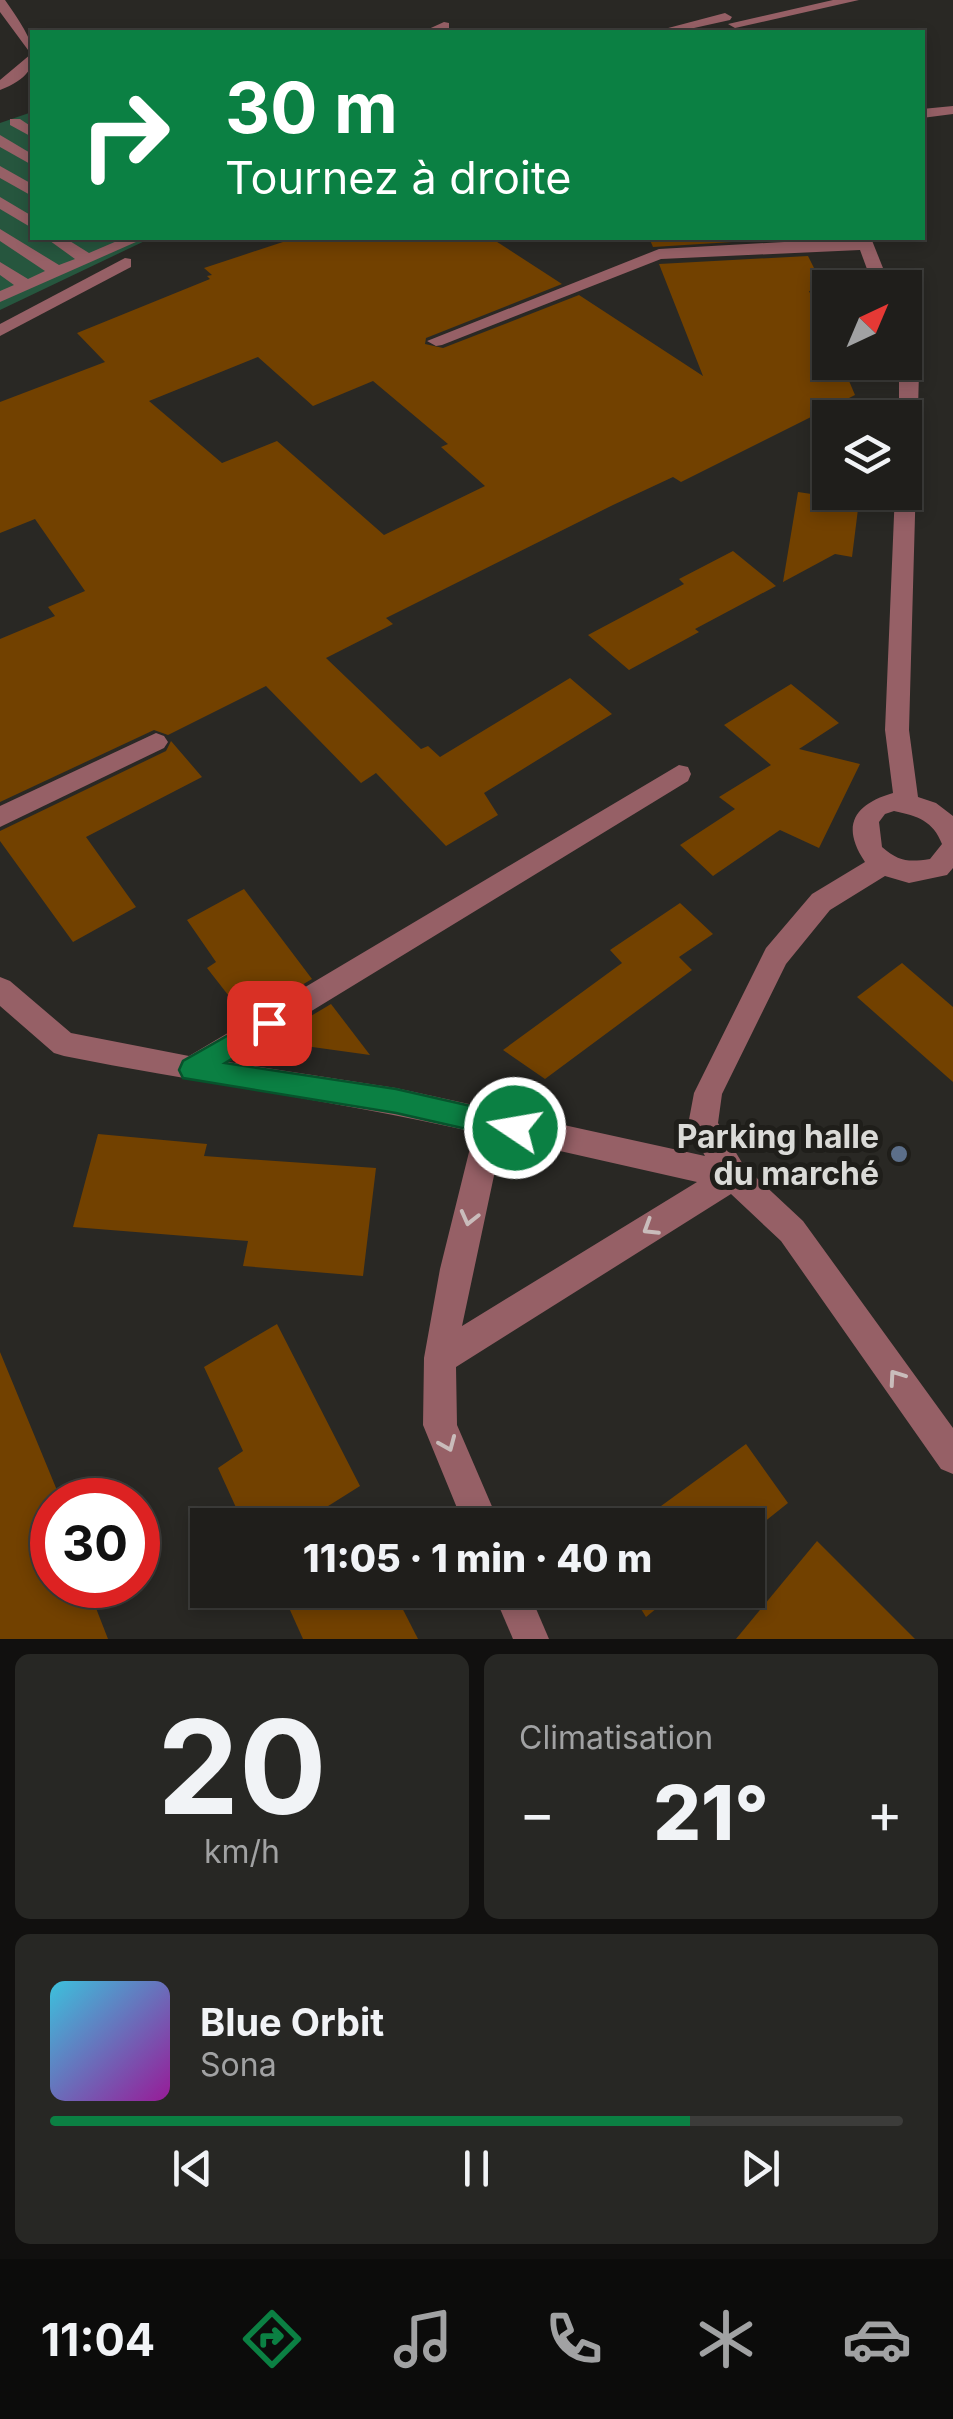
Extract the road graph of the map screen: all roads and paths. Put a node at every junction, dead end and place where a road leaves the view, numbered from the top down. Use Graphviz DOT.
graph roads {
  1 [pos="704,0"];
  2 [pos="852,0"];
  3 [pos="0,2"];
  4 [pos="736,24"];
  5 [pos="444,26"];
  6 [pos="434,30"];
  7 [pos="679,30"];
  8 [pos="30,47"];
  9 [pos="30,61"];
  10 [pos="0,86"];
  11 [pos="953,110"];
  12 [pos="925,114"];
  13 [pos="15,122"];
  14 [pos="30,132"];
  15 [pos="0,140"];
  16 [pos="29,154"];
  17 [pos="0,162"];
  18 [pos="0,171"];
  19 [pos="30,190"];
  20 [pos="0,202"];
  21 [pos="29,218"];
  22 [pos="0,227"];
  23 [pos="0,234"];
  24 [pos="57,240"];
  25 [pos="865,241"];
  26 [pos="116,249"];
  27 [pos="87,259"];
  28 [pos="0,268"];
  29 [pos="876,270"];
  30 [pos="57,272"];
  31 [pos="27,286"];
  32 [pos="0,297"];
  33 [pos="3,326"];
  34 [pos="436,341"];
  35 [pos="910,380"];
  36 [pos="156,742"];
  37 [pos="678,774"];
  38 [pos="907,803"];
  39 [pos="0,817"];
  40 [pos="952,837"];
  41 [pos="883,864"];
  42 [pos="0,989"];
  43 [pos="192,1070"];
  44 [pos="491,1123"];
  45 [pos="733,1176"];
  46 [pos="440,1358"];
  47 [pos="953,1457"];
  48 [pos="475,1508"];
  49 [pos="517,1608"];
  50 [pos="530,1639"];
  1 -- 4 [label="street"];
  2 -- 4 [label="street"];
  3 -- 8 [label="street"];
  4 -- 7 [label="street"];
  5 -- 6 [label="street"];
  9 -- 10 [label="street"];
  11 -- 12 [label="street"];
  13 -- 14 [label="street"];
  15 -- 16 [label="street"];
  16 -- 17 [label="street"];
  18 -- 19 [label="street"];
  20 -- 21 [label="street"];
  21 -- 22 [label="street"];
  23 -- 30 [label="street"];
  24 -- 27 [label="street"];
  25 -- 29 [label="street"];
  25 -- 34 [label="street"];
  26 -- 27 [label="street"];
  26 -- 33 [label="street"];
  27 -- 30 [label="street"];
  28 -- 31 [label="street"];
  30 -- 31 [label="street"];
  31 -- 32 [label="street"];
  35 -- 38 [label="street"];
  36 -- 39 [label="street"];
  37 -- 43 [label="street"];
  38 -- 40 [label="street"];
  38 -- 41 [label="street"];
  40 -- 41 [label="street"];
  41 -- 45 [label="street"];
  42 -- 43 [label="street"];
  43 -- 44 [label="street"];
  44 -- 45 [label="street"];
  44 -- 46 [label="street, one-way"];
  45 -- 46 [label="street, one-way"];
  47 -- 45 [label="street, one-way"];
  46 -- 48 [label="street, one-way"];
  49 -- 50 [label="street"];
}
